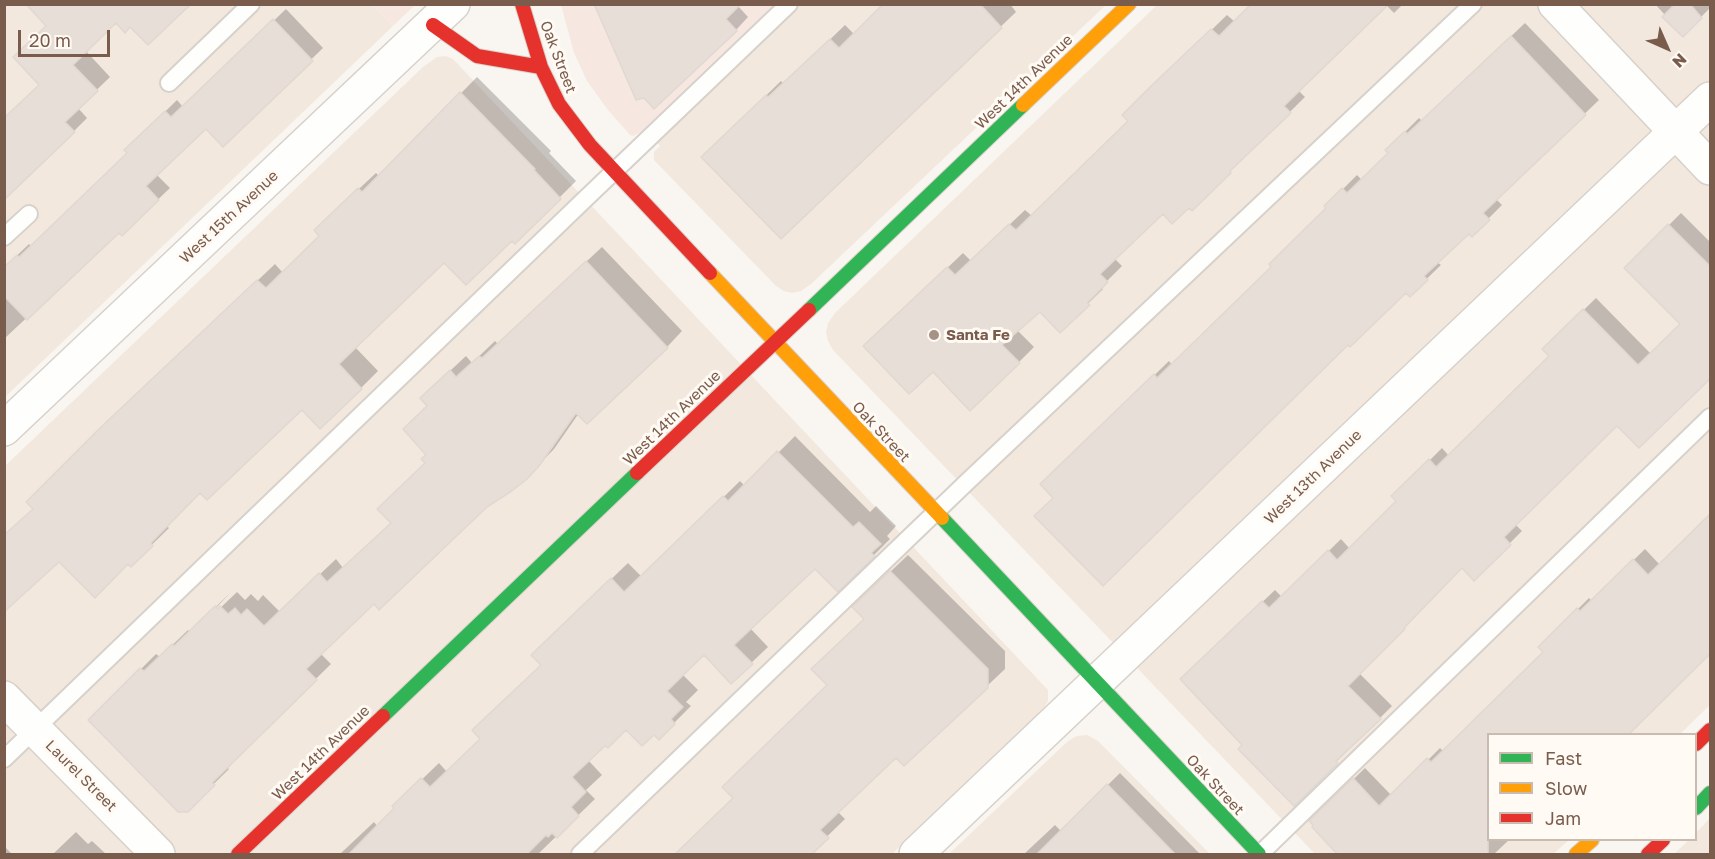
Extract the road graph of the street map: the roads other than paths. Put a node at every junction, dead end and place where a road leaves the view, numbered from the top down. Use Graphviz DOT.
graph roads {
  1 [pos="251,4"];
  2 [pos="522,4"];
  3 [pos="789,4"];
  4 [pos="1129,4"];
  5 [pos="1473,4"];
  6 [pos="1555,4"];
  7 [pos="443,15"];
  8 [pos="541,67"];
  9 [pos="169,83"];
  10 [pos="1710,99"];
  11 [pos="1676,132"];
  12 [pos="1710,168"];
  13 [pos="614,173"];
  14 [pos="29,214"];
  15 [pos="4,237"];
  16 [pos="775,343"];
  17 [pos="1710,417"];
  18 [pos="4,429"];
  19 [pos="935,513"];
  20 [pos="1096,683"];
  21 [pos="4,698"];
  22 [pos="35,729"];
  23 [pos="1710,730"];
  24 [pos="1697,742"];
  25 [pos="4,759"];
  26 [pos="1710,793"];
  27 [pos="1697,806"];
  28 [pos="1591,841"];
  29 [pos="1662,841"];
  30 [pos="158,855"];
  31 [pos="238,855"];
  32 [pos="580,855"];
  33 [pos="916,855"];
  34 [pos="1259,855"];
  35 [pos="1575,855"];
  36 [pos="1648,855"];
  1 -- 9 [label="lane"];
  2 -- 8 [label="street, Oak Street"];
  3 -- 13 [label="lane"];
  4 -- 16 [label="street, West 14th Avenue"];
  5 -- 19 [label="lane"];
  6 -- 11 [label="street"];
  7 -- 8 [label="street"];
  7 -- 18 [label="street, West 15th Avenue"];
  8 -- 13 [label="street, Oak Street"];
  10 -- 11 [label="street, West 13th Avenue"];
  11 -- 12 [label="street"];
  11 -- 20 [label="street, West 13th Avenue"];
  13 -- 16 [label="street, Oak Street"];
  13 -- 22 [label="lane"];
  14 -- 15 [label="lane"];
  16 -- 19 [label="street, Oak Street"];
  16 -- 31 [label="street, West 14th Avenue"];
  17 -- 34 [label="lane"];
  19 -- 20 [label="street, Oak Street"];
  19 -- 32 [label="lane"];
  20 -- 33 [label="street, West 13th Avenue"];
  20 -- 34 [label="street, Oak Street"];
  21 -- 22 [label="street, Laurel Street"];
  22 -- 25 [label="lane"];
  22 -- 30 [label="street, Laurel Street"];
  23 -- 24 [label="street"];
  26 -- 27 [label="street"];
  28 -- 35 [label="street"];
  29 -- 36 [label="street"];
}
